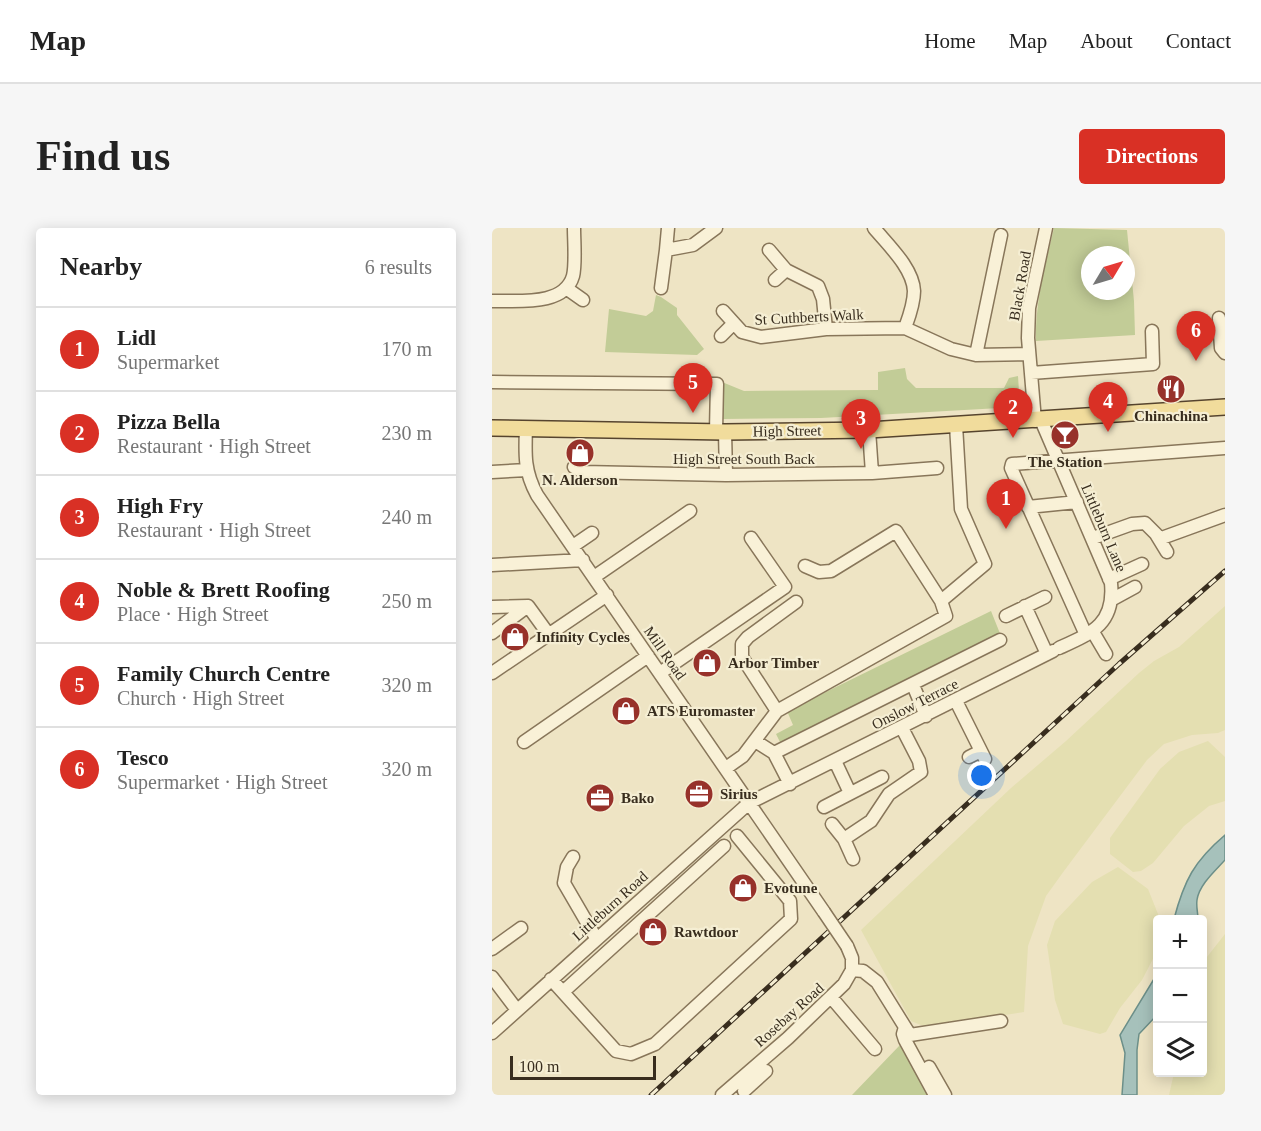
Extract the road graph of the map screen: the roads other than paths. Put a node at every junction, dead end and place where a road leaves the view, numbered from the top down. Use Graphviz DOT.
graph roads {
  1 [pos="574,228"];
  2 [pos="668,228"];
  3 [pos="716,228"];
  4 [pos="1046,228"];
  5 [pos="876,229"];
  6 [pos="1001,235"];
  7 [pos="666,250"];
  8 [pos="770,250"];
  9 [pos="786,270"];
  10 [pos="775,280"];
  11 [pos="566,288"];
  12 [pos="661,288"];
  13 [pos="582,300"];
  14 [pos="492,301"];
  15 [pos="723,311"];
  16 [pos="1219,318"];
  17 [pos="734,323"];
  18 [pos="905,328"];
  19 [pos="826,329"];
  20 [pos="1152,331"];
  21 [pos="721,336"];
  22 [pos="1225,353"];
  23 [pos="1029,354"];
  24 [pos="976,355"];
  25 [pos="1031,373"];
  26 [pos="492,382"];
  27 [pos="1225,407"];
  28 [pos="1038,420"];
  29 [pos="956,425"];
  30 [pos="492,428"];
  31 [pos="526,428"];
  32 [pos="868,430"];
  33 [pos="721,432"];
  34 [pos="1225,448"];
  35 [pos="1058,461"];
  36 [pos="574,467"];
  37 [pos="937,468"];
  38 [pos="527,470"];
  39 [pos="492,472"];
  40 [pos="872,473"];
  41 [pos="726,475"];
  42 [pos="1077,502"];
  43 [pos="1028,507"];
  44 [pos="690,511"];
  45 [pos="1225,516"];
  46 [pos="592,533"];
  47 [pos="751,538"];
  48 [pos="1093,538"];
  49 [pos="1159,539"];
  50 [pos="573,546"];
  51 [pos="1167,552"];
  52 [pos="583,561"];
  53 [pos="492,564"];
  54 [pos="1142,564"];
  55 [pos="805,566"];
  56 [pos="594,577"];
  57 [pos="1109,579"];
  58 [pos="1135,587"];
  59 [pos="607,595"];
  60 [pos="1045,597"];
  61 [pos="1113,599"];
  62 [pos="941,601"];
  63 [pos="796,602"];
  64 [pos="528,606"];
  65 [pos="1025,606"];
  66 [pos="492,607"];
  67 [pos="1006,616"];
  68 [pos="492,633"];
  69 [pos="549,635"];
  70 [pos="1086,635"];
  71 [pos="1000,640"];
  72 [pos="1053,651"];
  73 [pos="1106,654"];
  74 [pos="648,656"];
  75 [pos="660,673"];
  76 [pos="492,674"];
  77 [pos="913,685"];
  78 [pos="956,700"];
  79 [pos="777,711"];
  80 [pos="926,716"];
  81 [pos="902,728"];
  82 [pos="755,741"];
  83 [pos="524,742"];
  84 [pos="774,753"];
  85 [pos="969,757"];
  86 [pos="835,761"];
  87 [pos="726,768"];
  88 [pos="882,777"];
  89 [pos="790,784"];
  90 [pos="850,793"];
  91 [pos="749,803"];
  92 [pos="824,807"];
  93 [pos="832,824"];
  94 [pos="737,836"];
  95 [pos="844,839"];
  96 [pos="723,846"];
  97 [pos="573,856"];
  98 [pos="854,859"];
  99 [pos="521,928"];
  100 [pos="596,938"];
  101 [pos="492,949"];
  102 [pos="852,970"];
  103 [pos="492,977"];
  104 [pos="551,978"];
  105 [pos="563,992"];
  106 [pos="831,998"];
  107 [pos="517,1010"];
  108 [pos="1001,1021"];
  109 [pos="908,1031"];
  110 [pos="492,1033"];
  111 [pos="875,1049"];
  112 [pos="766,1071"];
  113 [pos="743,1089"];
  114 [pos="724,1094"];
  115 [pos="935,1095"];
  116 [pos="945,1095"];
  1 -- 11 [label="street"];
  2 -- 7 [label="street"];
  3 -- 7 [label="street"];
  4 -- 23 [label="street, Black Road"];
  5 -- 18 [label="street"];
  6 -- 24 [label="street"];
  7 -- 12 [label="street"];
  8 -- 9 [label="street"];
  9 -- 10 [label="street"];
  9 -- 19 [label="street"];
  11 -- 13 [label="street"];
  11 -- 14 [label="street"];
  15 -- 17 [label="street, St Cuthberts Walk"];
  16 -- 22 [label="street"];
  17 -- 19 [label="street, St Cuthberts Walk"];
  17 -- 21 [label="street, St Cuthberts Walk"];
  18 -- 19 [label="street, St Cuthberts Walk"];
  18 -- 24 [label="street, St Cuthberts Walk"];
  20 -- 25 [label="street"];
  23 -- 24 [label="street, St Cuthberts Walk"];
  23 -- 25 [label="street, Black Road"];
  25 -- 28 [label="street, Black Road"];
  26 -- 33 [label="street"];
  27 -- 28 [label="main road, High Street"];
  28 -- 29 [label="main road, High Street"];
  28 -- 35 [label="street, Littleburn Lane"];
  29 -- 32 [label="main road, High Street"];
  29 -- 62 [label="street"];
  30 -- 31 [label="main road, High Street"];
  31 -- 33 [label="main road, High Street"];
  31 -- 38 [label="street, Mill Road"];
  32 -- 33 [label="main road, High Street"];
  32 -- 40 [label="street"];
  33 -- 41 [label="street"];
  34 -- 35 [label="street"];
  35 -- 42 [label="street, Littleburn Lane"];
  35 -- 43 [label="street"];
  36 -- 41 [label="street, High Street South Back"];
  37 -- 40 [label="street, High Street South Back"];
  38 -- 39 [label="street"];
  38 -- 50 [label="street, Mill Road"];
  40 -- 41 [label="street, High Street South Back"];
  42 -- 43 [label="street"];
  42 -- 48 [label="street, Littleburn Lane"];
  43 -- 70 [label="street"];
  44 -- 56 [label="street"];
  45 -- 49 [label="street"];
  46 -- 50 [label="street"];
  47 -- 75 [label="street"];
  48 -- 49 [label="street"];
  48 -- 57 [label="street, Littleburn Lane"];
  49 -- 51 [label="street"];
  50 -- 52 [label="street, Mill Road"];
  52 -- 53 [label="street"];
  52 -- 56 [label="street, Mill Road"];
  54 -- 57 [label="street"];
  55 -- 62 [label="street"];
  56 -- 59 [label="street, Mill Road"];
  57 -- 61 [label="street, Littleburn Lane"];
  58 -- 61 [label="street"];
  59 -- 69 [label="street"];
  59 -- 74 [label="street, Mill Road"];
  60 -- 65 [label="street"];
  61 -- 70 [label="street"];
  62 -- 79 [label="street"];
  63 -- 79 [label="street"];
  64 -- 66 [label="street"];
  64 -- 68 [label="street"];
  64 -- 69 [label="street"];
  65 -- 67 [label="street"];
  65 -- 72 [label="street"];
  69 -- 76 [label="street"];
  70 -- 72 [label="street, Onslow Terrace"];
  70 -- 73 [label="street"];
  71 -- 77 [label="street"];
  72 -- 78 [label="street, Onslow Terrace"];
  74 -- 75 [label="street, Mill Road"];
  74 -- 83 [label="street"];
  75 -- 87 [label="street, Mill Road"];
  77 -- 80 [label="street"];
  77 -- 84 [label="street"];
  78 -- 80 [label="street, Onslow Terrace"];
  78 -- 85 [label="street"];
  79 -- 82 [label="street"];
  80 -- 81 [label="street, Onslow Terrace"];
  81 -- 86 [label="street, Onslow Terrace"];
  81 -- 95 [label="street"];
  82 -- 84 [label="street"];
  82 -- 87 [label="street"];
  84 -- 89 [label="street"];
  86 -- 89 [label="street, Onslow Terrace"];
  86 -- 90 [label="street"];
  87 -- 91 [label="street, Mill Road"];
  88 -- 90 [label="street"];
  89 -- 91 [label="street"];
  90 -- 92 [label="street"];
  91 -- 100 [label="street, Littleburn Road"];
  91 -- 102 [label="street, Mill Road, bridge"];
  93 -- 95 [label="street"];
  94 -- 105 [label="street"];
  95 -- 98 [label="street"];
  96 -- 105 [label="street"];
  97 -- 100 [label="street"];
  99 -- 101 [label="street"];
  100 -- 104 [label="street, Littleburn Road"];
  102 -- 106 [label="street, Rosebay Road"];
  102 -- 109 [label="street"];
  103 -- 107 [label="street"];
  104 -- 105 [label="street"];
  104 -- 107 [label="street, Littleburn Road"];
  106 -- 111 [label="street"];
  106 -- 113 [label="street, Rosebay Road"];
  107 -- 110 [label="street, Littleburn Road"];
  108 -- 109 [label="street"];
  109 -- 115 [label="street"];
  109 -- 116 [label="street"];
  112 -- 113 [label="street"];
  113 -- 114 [label="street, Rosebay Road"];
}
